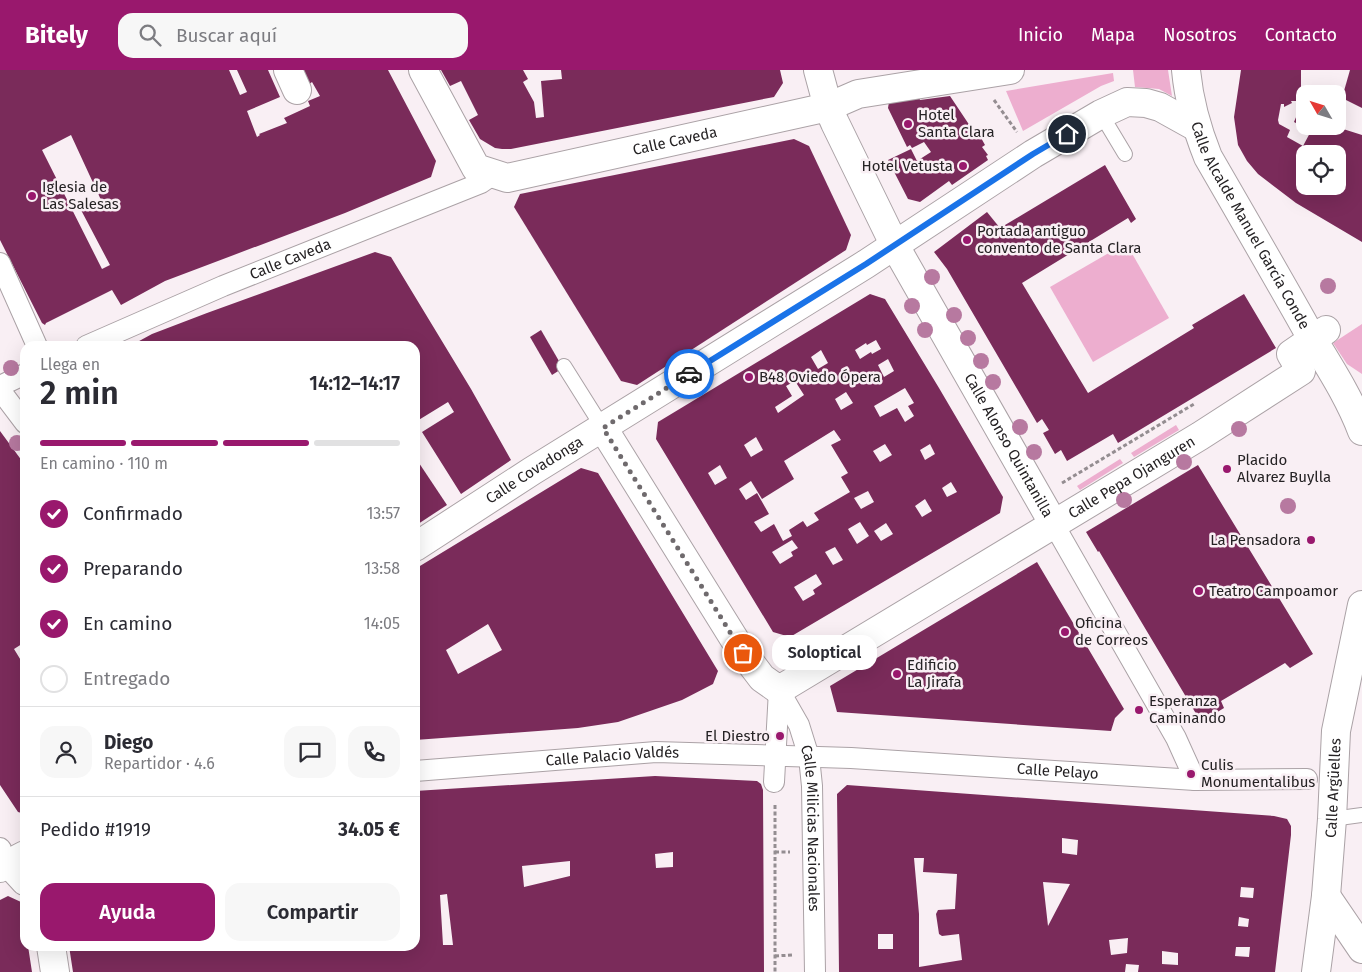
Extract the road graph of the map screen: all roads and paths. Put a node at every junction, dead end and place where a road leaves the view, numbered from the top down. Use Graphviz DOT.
graph roads {
  1 [pos="818,70"];
  2 [pos="1010,70"];
  3 [pos="1186,70"];
  4 [pos="952,75"];
  5 [pos="980,75"];
  6 [pos="429,95"];
  7 [pos="828,107"];
  8 [pos="1101,114"];
  9 [pos="1196,127"];
  10 [pos="1021,138"];
  11 [pos="1125,154"];
  12 [pos="476,168"];
  13 [pos="895,246"];
  14 [pos="0,263"];
  15 [pos="35,341"];
  16 [pos="97,341"];
  17 [pos="1324,349"];
  18 [pos="564,366"];
  19 [pos="20,376"];
  20 [pos="0,386"];
  21 [pos="1362,386"];
  22 [pos="0,390"];
  23 [pos="1201,400"];
  24 [pos="20,416"];
  25 [pos="1362,431"];
  26 [pos="606,434"];
  27 [pos="1038,497"];
  28 [pos="1053,523"];
  29 [pos="420,545"];
  30 [pos="1362,605"];
  31 [pos="779,690"];
  32 [pos="776,756"];
  33 [pos="809,757"];
  34 [pos="420,770"];
  35 [pos="1307,779"];
  36 [pos="1195,780"];
  37 [pos="774,782"];
  38 [pos="1362,815"];
  39 [pos="1332,819"];
  40 [pos="775,852"];
  41 [pos="788,852"];
  42 [pos="1326,896"];
  43 [pos="1362,949"];
  44 [pos="52,951"];
  45 [pos="775,956"];
  46 [pos="789,956"];
  47 [pos="56,972"];
  48 [pos="775,972"];
  49 [pos="815,972"];
  50 [pos="1316,972"];
  1 -- 7 [label="street, Calle Alonso Quintanilla"];
  2 -- 5 [label="street, Calle Caveda"];
  3 -- 9 [label="street, Calle Alcalde Manuel García Conde"];
  4 -- 5 [label="street, Calle Caveda"];
  4 -- 7 [label="street, Calle Caveda"];
  5 -- 10 [label="path"];
  6 -- 12 [label="street"];
  7 -- 12 [label="street, Calle Caveda"];
  7 -- 13 [label="street, Calle Alonso Quintanilla"];
  8 -- 9 [label="street, Calle Covadonga"];
  8 -- 11 [label="lane"];
  8 -- 13 [label="street, Calle Covadonga"];
  9 -- 17 [label="street, Calle Alcalde Manuel García Conde"];
  12 -- 16 [label="street, Calle Caveda"];
  13 -- 26 [label="street, Calle Covadonga"];
  13 -- 27 [label="street, Calle Alonso Quintanilla"];
  14 -- 15 [label="street"];
  17 -- 21 [label="street"];
  17 -- 25 [label="street, Calle Alcalde Manuel García Conde"];
  17 -- 28 [label="street, Calle Pepa Ojanguren"];
  18 -- 26 [label="lane"];
  19 -- 20 [label="street"];
  22 -- 24 [label="street"];
  23 -- 27 [label="path"];
  26 -- 29 [label="street, Calle Covadonga"];
  26 -- 31 [label="street"];
  27 -- 28 [label="street, Calle Alonso Quintanilla"];
  28 -- 31 [label="street, Calle Pepa Ojanguren"];
  28 -- 36 [label="street, Calle Alonso Quintanilla"];
  30 -- 39 [label="street, Calle Argüelles"];
  31 -- 32 [label="street"];
  31 -- 33 [label="street, Calle Milicias Nacionales"];
  32 -- 33 [label="street, Calle Palacio Valdés"];
  32 -- 34 [label="street, Calle Palacio Valdés"];
  32 -- 37 [label="street"];
  33 -- 36 [label="street, Calle Pelayo"];
  33 -- 49 [label="street, Calle Milicias Nacionales"];
  35 -- 36 [label="street, Calle Pelayo"];
  37 -- 40 [label="path"];
  38 -- 39 [label="lane"];
  39 -- 42 [label="street, Calle Argüelles"];
  40 -- 41 [label="path"];
  40 -- 45 [label="path"];
  42 -- 43 [label="street"];
  42 -- 50 [label="street, Calle Argüelles"];
  44 -- 47 [label="street"];
  45 -- 46 [label="path"];
  45 -- 48 [label="path"];
}
